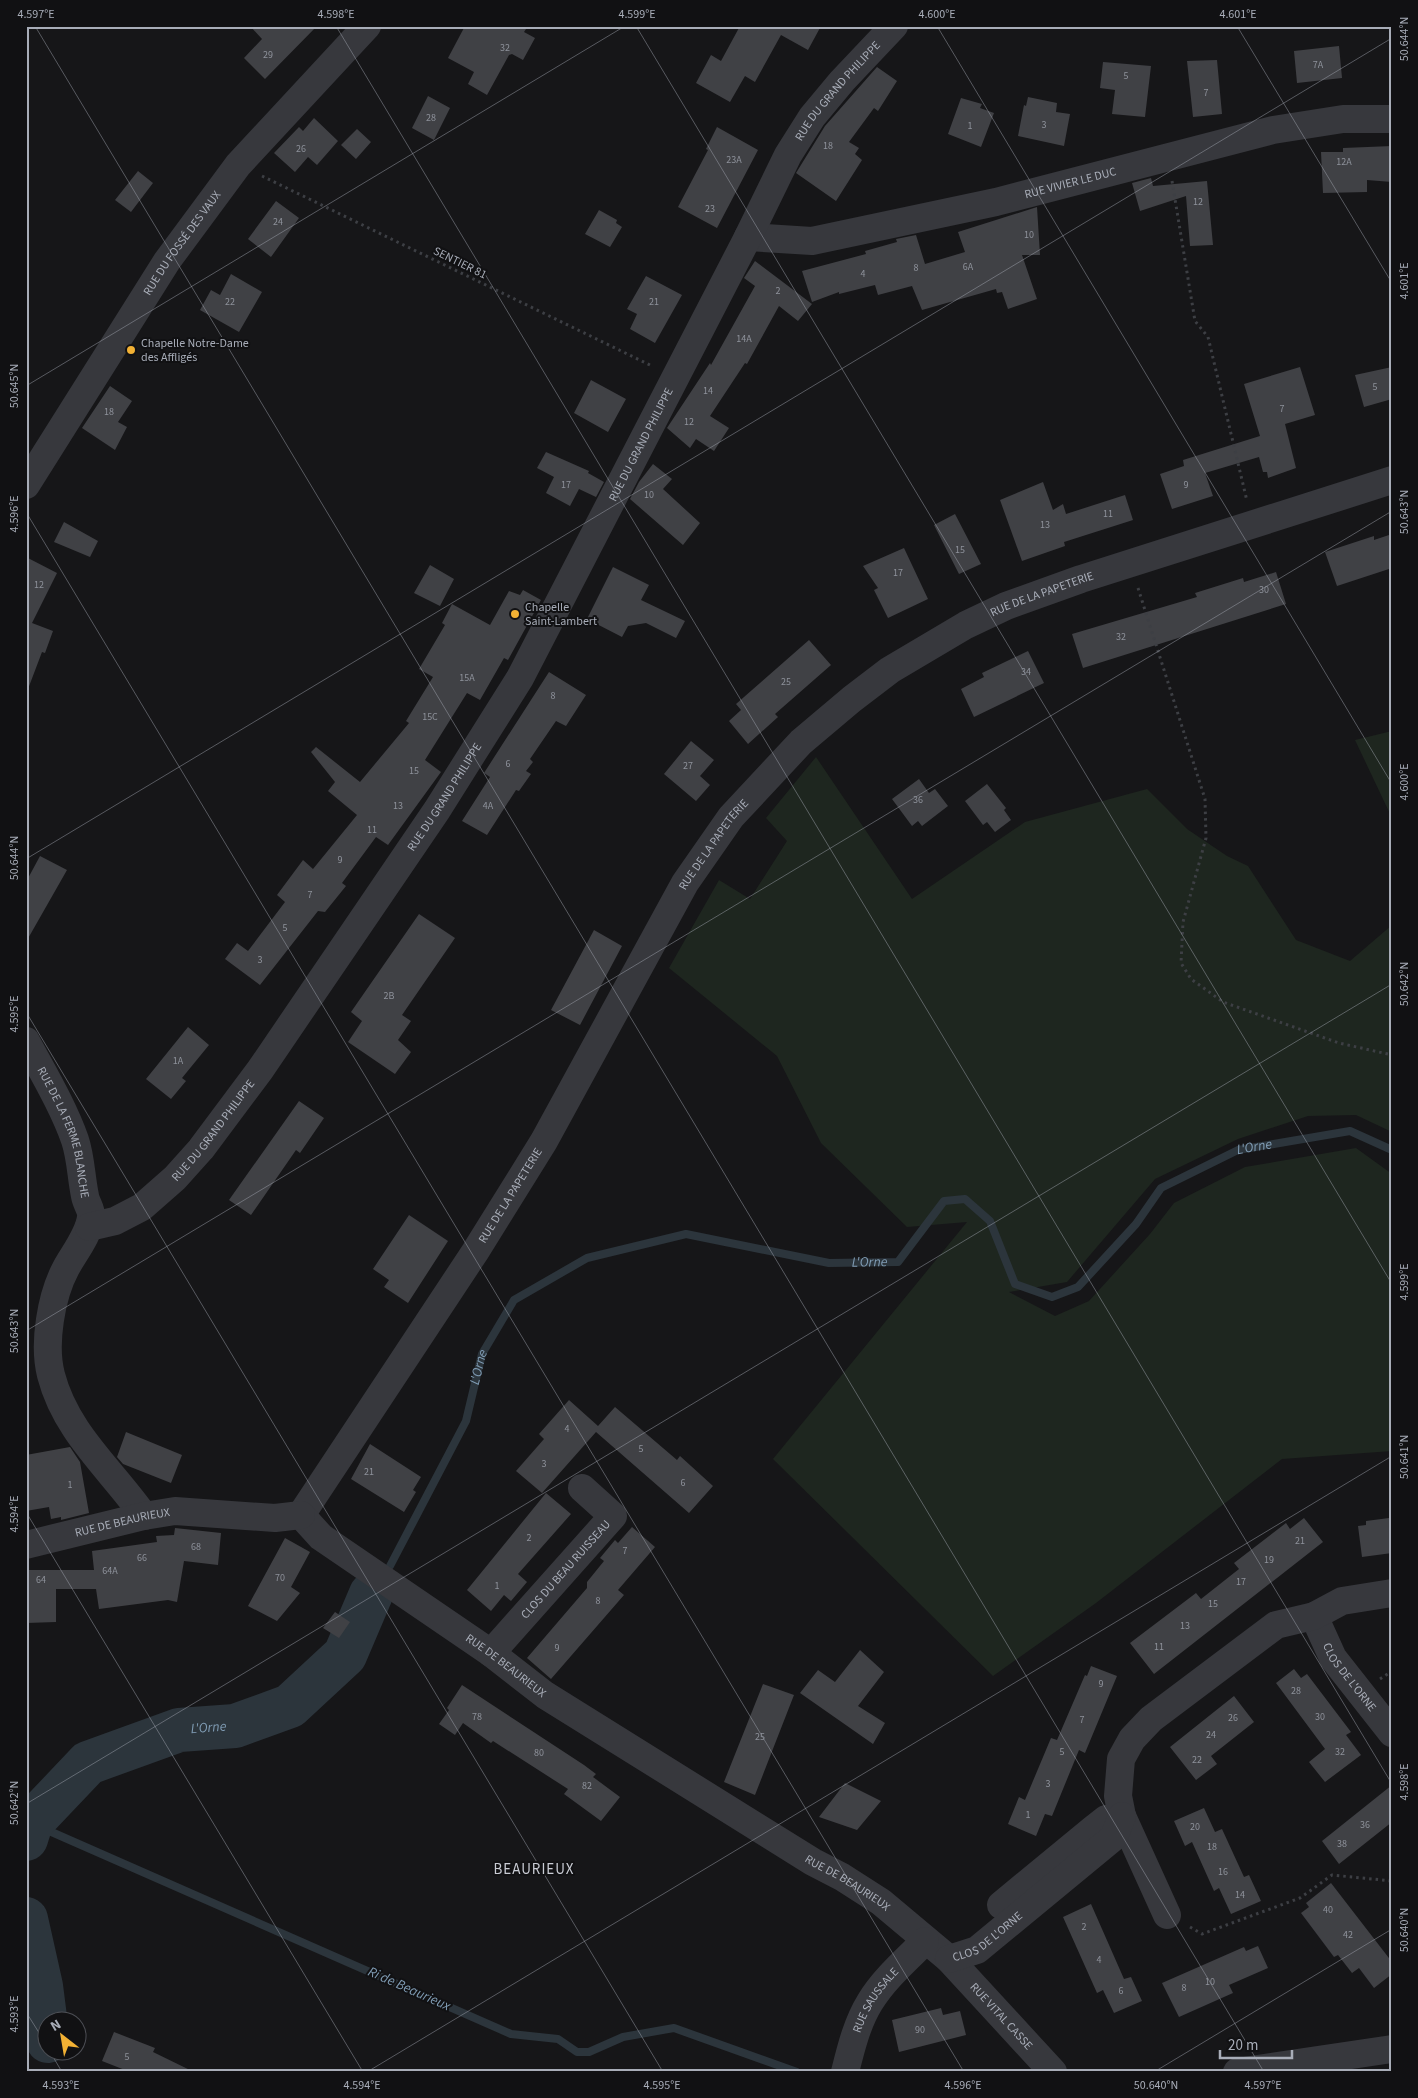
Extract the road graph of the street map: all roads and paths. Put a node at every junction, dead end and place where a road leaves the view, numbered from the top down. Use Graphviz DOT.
graph roads {
  1 [pos="367,26"];
  2 [pos="894,26"];
  3 [pos="1392,118"];
  4 [pos="1168,156"];
  5 [pos="238,165"];
  6 [pos="748,237"];
  7 [pos="675,378"];
  8 [pos="1392,480"];
  9 [pos="26,485"];
  10 [pos="1253,524"];
  11 [pos="1130,564"];
  12 [pos="26,1041"];
  13 [pos="1392,1055"];
  14 [pos="89,1227"];
  15 [pos="582,1488"];
  16 [pos="301,1515"];
  17 [pos="144,1516"];
  18 [pos="26,1545"];
  19 [pos="1392,1593"];
  20 [pos="1314,1616"];
  21 [pos="491,1653"];
  22 [pos="1392,1733"];
  23 [pos="1122,1816"];
  24 [pos="1392,1881"];
  25 [pos="1167,1915"];
  26 [pos="925,1940"];
  27 [pos="949,1960"];
  28 [pos="1392,2049"];
  29 [pos="845,2072"];
  30 [pos="1054,2072"];
  31 [pos="1237,2072"];
  1 -- 5 [label="street, RUE DU FOSSÉ DES VAUX"];
  2 -- 6 [label="street, RUE DU GRAND PHILIPPE"];
  3 -- 4 [label="street, RUE VIVIER LE DUC"];
  4 -- 6 [label="street, RUE VIVIER LE DUC"];
  4 -- 10 [label="path"];
  5 -- 7 [label="path, SENTIER 81"];
  5 -- 9 [label="street, RUE DU FOSSÉ DES VAUX"];
  6 -- 7 [label="street, RUE DU GRAND PHILIPPE"];
  7 -- 14 [label="street, RUE DU GRAND PHILIPPE"];
  8 -- 10 [label="street, RUE DE LA PAPETERIE"];
  10 -- 11 [label="street, RUE DE LA PAPETERIE"];
  11 -- 13 [label="path"];
  11 -- 16 [label="street, RUE DE LA PAPETERIE"];
  12 -- 14 [label="street, RUE DE LA FERME BLANCHE"];
  14 -- 17 [label="street"];
  15 -- 21 [label="street, CLOS DU BEAU RUISSEAU"];
  16 -- 17 [label="street, RUE DE BEAURIEUX"];
  16 -- 21 [label="street, RUE DE BEAURIEUX"];
  17 -- 18 [label="street, RUE DE BEAURIEUX"];
  19 -- 20 [label="street"];
  20 -- 22 [label="street, CLOS DE L'ORNE"];
  20 -- 23 [label="street"];
  21 -- 26 [label="street, RUE DE BEAURIEUX"];
  23 -- 25 [label="street"];
  23 -- 27 [label="street, CLOS DE L'ORNE"];
  24 -- 25 [label="path"];
  26 -- 27 [label="street, RUE DE BEAURIEUX"];
  26 -- 29 [label="street, RUE SAUSSALE"];
  27 -- 30 [label="street, RUE VITAL CASSE"];
  28 -- 31 [label="street"];
}
